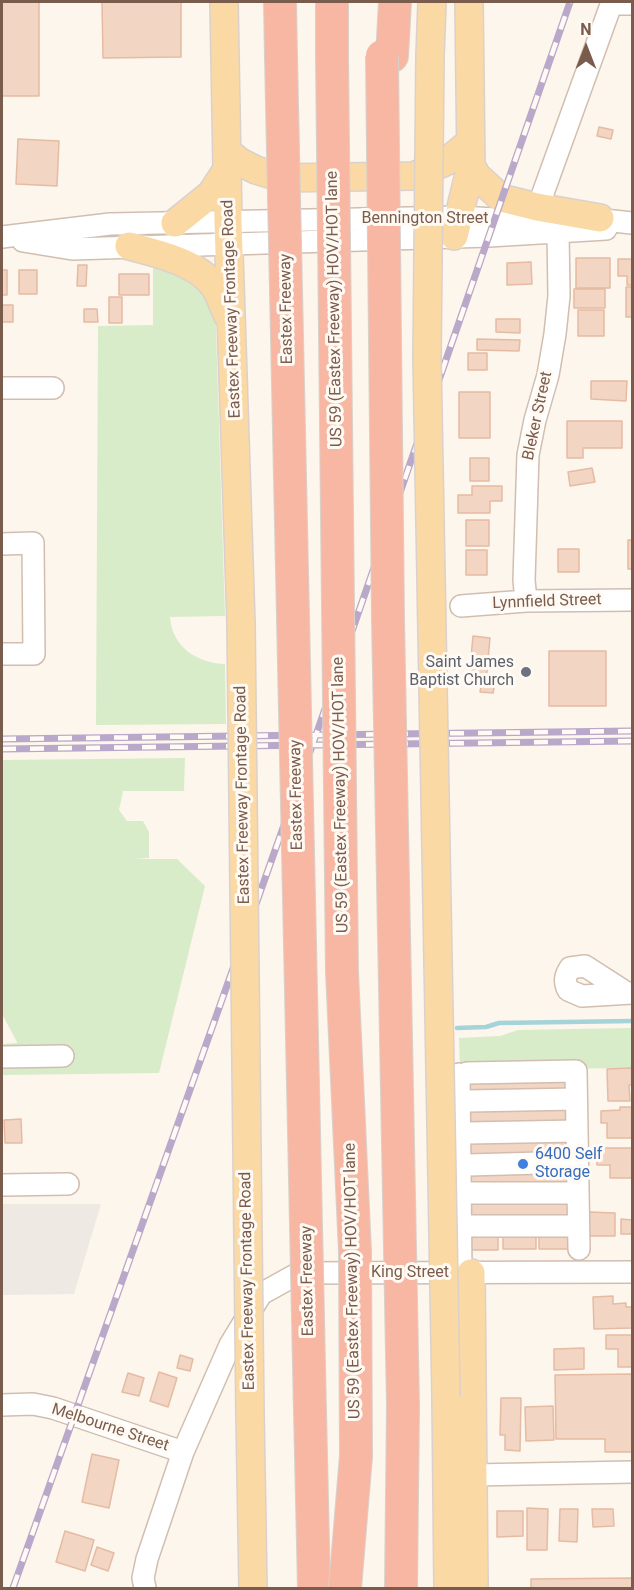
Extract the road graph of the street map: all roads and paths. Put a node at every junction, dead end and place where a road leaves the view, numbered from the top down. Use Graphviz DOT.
graph roads {
  1 [pos="224,2"];
  2 [pos="279,2"];
  3 [pos="332,2"];
  4 [pos="381,2"];
  5 [pos="395,2"];
  6 [pos="432,2"];
  7 [pos="470,2"];
  8 [pos="611,3"];
  9 [pos="633,4"];
  10 [pos="387,56"];
  11 [pos="470,155"];
  12 [pos="228,160"];
  13 [pos="535,213"];
  14 [pos="600,218"];
  15 [pos="175,223"];
  16 [pos="633,225"];
  17 [pos="456,226"];
  18 [pos="558,231"];
  19 [pos="229,232"];
  20 [pos="2,238"];
  21 [pos="129,246"];
  22 [pos="232,324"];
  23 [pos="2,388"];
  24 [pos="53,388"];
  25 [pos="2,544"];
  26 [pos="633,600"];
  27 [pos="525,601"];
  28 [pos="461,606"];
  29 [pos="2,654"];
  30 [pos="63,1056"];
  31 [pos="2,1057"];
  32 [pos="576,1099"];
  33 [pos="468,1101"];
  34 [pos="577,1131"];
  35 [pos="468,1133"];
  36 [pos="577,1162"];
  37 [pos="468,1165"];
  38 [pos="68,1184"];
  39 [pos="2,1185"];
  40 [pos="461,1193"];
  41 [pos="578,1193"];
  42 [pos="461,1226"];
  43 [pos="578,1226"];
  44 [pos="579,1249"];
  45 [pos="633,1272"];
  46 [pos="466,1273"];
  47 [pos="2,1405"];
  48 [pos="183,1452"];
  49 [pos="633,1472"];
  50 [pos="473,1475"];
  51 [pos="145,1588"];
  52 [pos="253,1588"];
  53 [pos="314,1588"];
  54 [pos="345,1588"];
  55 [pos="401,1588"];
  56 [pos="448,1588"];
  57 [pos="474,1588"];
  1 -- 12 [label="main road, Eastex Freeway Frontage Road"];
  2 -- 53 [label="highway, Eastex Freeway, bridge"];
  3 -- 54 [label="highway, US 59 (Eastex Freeway) HOV/HOT lane, bridge"];
  4 -- 10 [label="highway"];
  5 -- 10 [label="highway"];
  6 -- 56 [label="main road, bridge"];
  7 -- 11 [label="main road"];
  8 -- 9 [label="street"];
  8 -- 13 [label="street"];
  10 -- 55 [label="highway, bridge"];
  11 -- 12 [label="main road"];
  11 -- 13 [label="main road"];
  11 -- 17 [label="main road"];
  12 -- 15 [label="main road"];
  12 -- 19 [label="main road, Eastex Freeway Frontage Road"];
  13 -- 14 [label="main road"];
  13 -- 17 [label="street, Bennington Street"];
  14 -- 16 [label="street, Bennington Street"];
  15 -- 19 [label="street, Bennington Street"];
  15 -- 20 [label="street, Bennington Street"];
  16 -- 18 [label="street, Bennington Street"];
  17 -- 18 [label="street, Bennington Street"];
  17 -- 19 [label="street, Bennington Street"];
  18 -- 27 [label="street, Bleker Street"];
  19 -- 21 [label="street, Bennington Street"];
  19 -- 22 [label="main road, Eastex Freeway Frontage Road"];
  20 -- 21 [label="street, Bennington Street"];
  21 -- 22 [label="main road"];
  22 -- 52 [label="main road, Eastex Freeway Frontage Road, bridge"];
  23 -- 24 [label="street"];
  25 -- 29 [label="street"];
  26 -- 27 [label="street, Lynnfield Street"];
  27 -- 28 [label="street, Lynnfield Street"];
  30 -- 31 [label="street"];
  32 -- 33 [label="street"];
  32 -- 34 [label="street"];
  32 -- 40 [label="street"];
  34 -- 35 [label="street"];
  34 -- 36 [label="street"];
  36 -- 37 [label="street"];
  36 -- 41 [label="street"];
  38 -- 39 [label="street"];
  40 -- 41 [label="street"];
  40 -- 42 [label="street"];
  41 -- 43 [label="street"];
  42 -- 43 [label="street"];
  42 -- 46 [label="street"];
  43 -- 44 [label="street"];
  45 -- 46 [label="street, King Street"];
  46 -- 48 [label="street, King Street"];
  46 -- 50 [label="main road"];
  47 -- 48 [label="street, Melbourne Street"];
  48 -- 51 [label="street, King Street"];
  49 -- 50 [label="street"];
  50 -- 57 [label="main road"];
}
